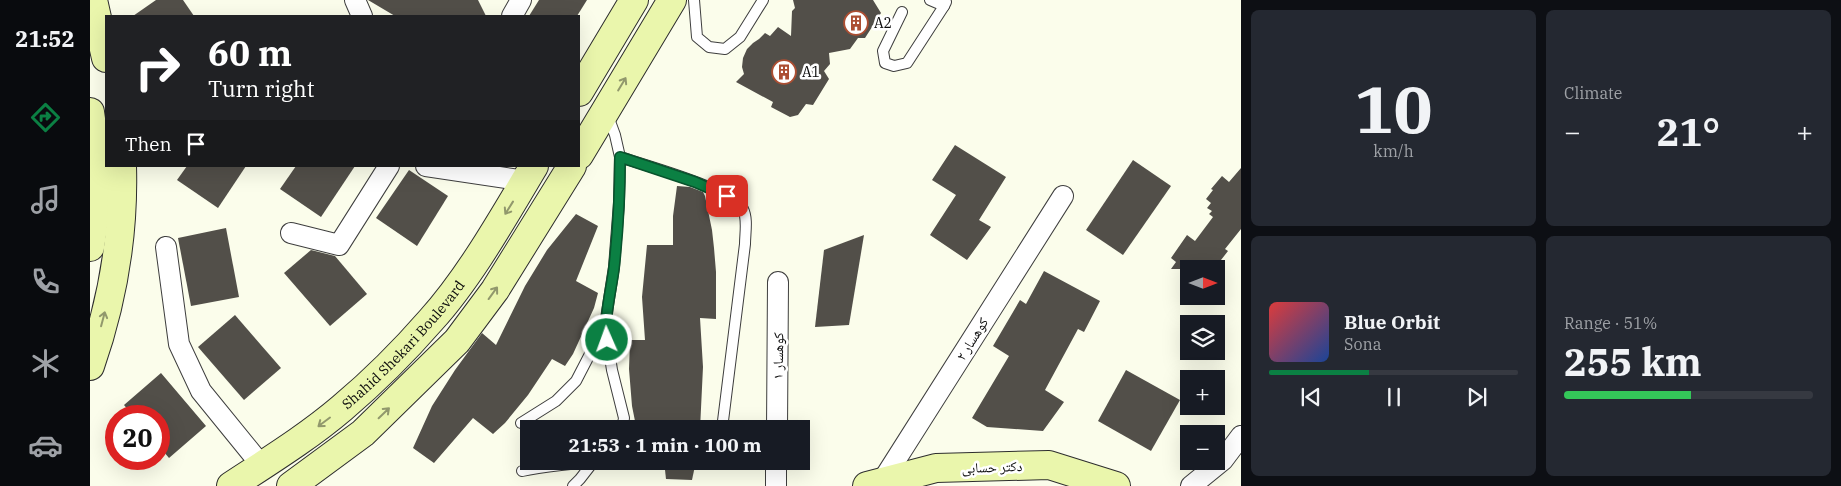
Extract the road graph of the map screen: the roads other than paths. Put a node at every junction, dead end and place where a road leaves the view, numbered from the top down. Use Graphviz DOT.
graph roads {
  1 [pos="93,0"];
  2 [pos="355,0"];
  3 [pos="521,0"];
  4 [pos="634,0"];
  5 [pos="672,0"];
  6 [pos="694,0"];
  7 [pos="763,0"];
  8 [pos="930,0"];
  9 [pos="945,3"];
  10 [pos="902,12"];
  11 [pos="362,15"];
  12 [pos="513,15"];
  13 [pos="105,54"];
  14 [pos="580,90"];
  15 [pos="606,111"];
  16 [pos="90,112"];
  17 [pos="580,153"];
  18 [pos="620,157"];
  19 [pos="122,167"];
  20 [pos="388,167"];
  21 [pos="439,167"];
  22 [pos="571,167"];
  23 [pos="530,174"];
  24 [pos="1063,196"];
  25 [pos="291,232"];
  26 [pos="90,247"];
  27 [pos="166,247"];
  28 [pos="778,282"];
  29 [pos="605,326"];
  30 [pos="90,366"];
  31 [pos="526,420"];
  32 [pos="624,420"];
  33 [pos="723,420"];
  34 [pos="777,420"];
  35 [pos="1241,436"];
  36 [pos="262,466"];
  37 [pos="526,470"];
  38 [pos="587,470"];
  39 [pos="776,470"];
  40 [pos="522,471"];
  41 [pos="878,485"];
  42 [pos="231,486"];
  43 [pos="291,486"];
  44 [pos="573,486"];
  45 [pos="776,486"];
  46 [pos="1116,486"];
  47 [pos="1191,486"];
  1 -- 13 [label="main road"];
  2 -- 11 [label="street"];
  3 -- 12 [label="street"];
  4 -- 14 [label="main road"];
  15 -- 5 [label="main road, one-way"];
  6 -- 7 [label="lane"];
  8 -- 9 [label="lane"];
  9 -- 10 [label="lane"];
  15 -- 17 [label="main road"];
  15 -- 18 [label="lane"];
  16 -- 26 [label="main road"];
  18 -- 29 [label="lane"];
  18 -- 33 [label="lane"];
  30 -- 19 [label="main road, one-way"];
  20 -- 25 [label="street"];
  21 -- 23 [label="street"];
  43 -- 22 [label="main road, one-way"];
  23 -- 36 [label="main road, Shahid Shekari Boulevard, one-way"];
  24 -- 41 [label="street, کوهسار ۲"];
  27 -- 36 [label="street"];
  28 -- 34 [label="street, کوهسار ۱"];
  29 -- 31 [label="lane"];
  29 -- 32 [label="lane"];
  35 -- 47 [label="street"];
  36 -- 42 [label="main road, Shahid Shekari Boulevard"];
  37 -- 40 [label="lane"];
  38 -- 44 [label="lane"];
  39 -- 45 [label="street"];
  41 -- 46 [label="main road, دکتر حسابی"];
}
